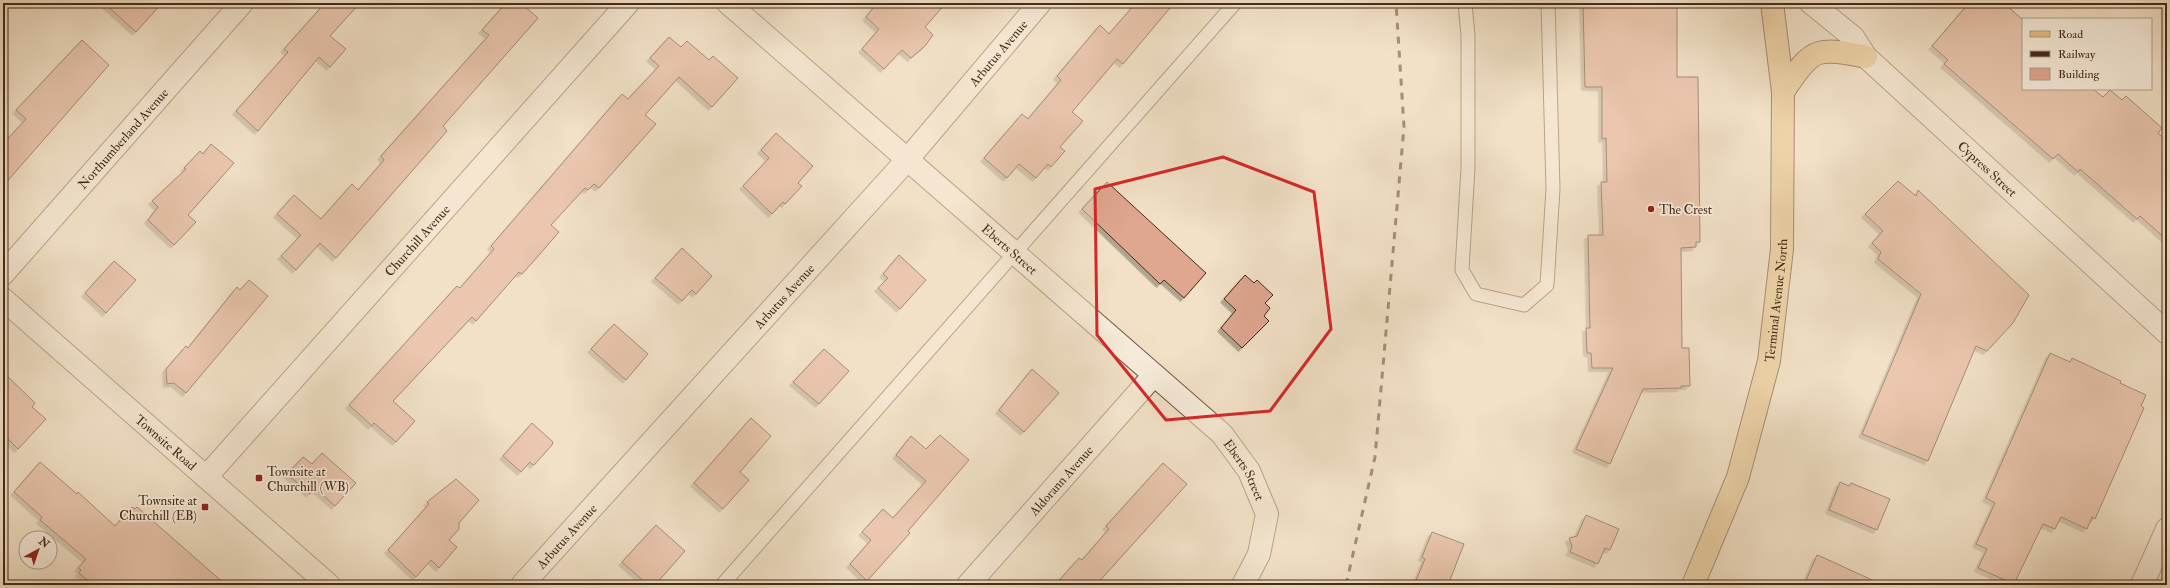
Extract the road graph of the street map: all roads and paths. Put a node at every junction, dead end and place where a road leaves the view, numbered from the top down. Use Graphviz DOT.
graph roads {
  1 [pos="242,3"];
  2 [pos="628,3"];
  3 [pos="728,3"];
  4 [pos="1040,3"];
  5 [pos="1235,3"];
  6 [pos="1465,3"];
  7 [pos="1548,3"];
  8 [pos="1772,3"];
  9 [pos="1811,3"];
  10 [pos="1866,57"];
  11 [pos="1783,92"];
  12 [pos="908,160"];
  13 [pos="1014,253"];
  14 [pos="3,274"];
  15 [pos="3,299"];
  16 [pos="2167,333"];
  17 [pos="1154,375"];
  18 [pos="206,477"];
  19 [pos="2167,529"];
  20 [pos="330,585"];
  21 [pos="522,585"];
  22 [pos="722,585"];
  23 [pos="968,585"];
  24 [pos="1243,585"];
  25 [pos="1693,585"];
  26 [pos="2142,585"];
  1 -- 14 [label="street, Northumberland Avenue"];
  2 -- 18 [label="street, Churchill Avenue"];
  3 -- 12 [label="street, Eberts Street"];
  4 -- 12 [label="street, Arbutus Avenue"];
  5 -- 13 [label="lane"];
  6 -- 7 [label="lane"];
  8 -- 11 [label="main road, Terminal Avenue North"];
  9 -- 10 [label="street, Cypress Street"];
  10 -- 11 [label="main road"];
  10 -- 16 [label="street, Cypress Street"];
  11 -- 25 [label="main road, Terminal Avenue North"];
  12 -- 13 [label="street, Eberts Street"];
  12 -- 21 [label="street, Arbutus Avenue"];
  13 -- 17 [label="street, Eberts Street"];
  13 -- 22 [label="lane"];
  15 -- 18 [label="street, Townsite Road"];
  17 -- 23 [label="street, Aldorann Avenue"];
  17 -- 24 [label="street, Eberts Street"];
  18 -- 20 [label="street, Townsite Road"];
  19 -- 26 [label="street"];
}
